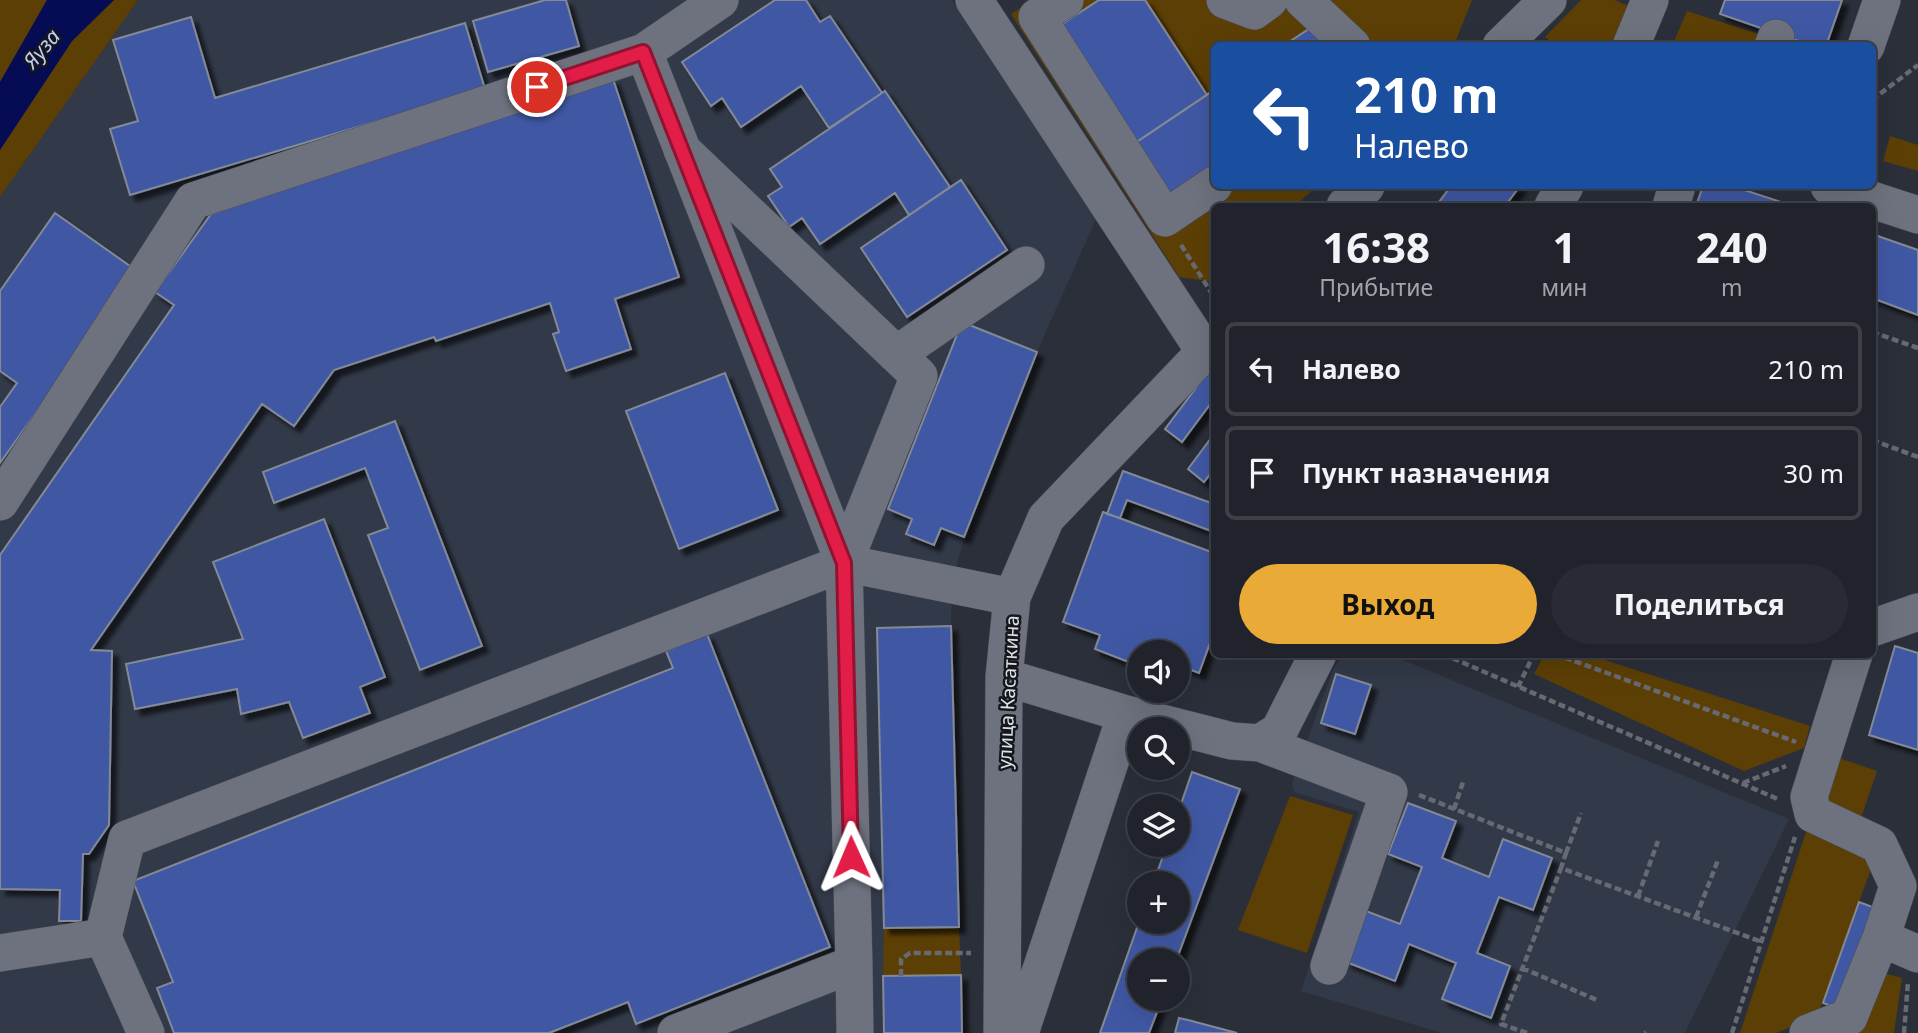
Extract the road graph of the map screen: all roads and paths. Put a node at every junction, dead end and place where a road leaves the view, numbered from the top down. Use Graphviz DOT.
graph roads {
  1 [pos="720,0"];
  2 [pos="974,0"];
  3 [pos="1065,0"];
  4 [pos="1225,0"];
  5 [pos="1269,0"];
  6 [pos="1303,0"];
  7 [pos="1548,0"];
  8 [pos="1650,0"];
  9 [pos="1882,0"];
  10 [pos="1348,42"];
  11 [pos="1505,42"];
  12 [pos="1633,42"];
  13 [pos="1867,42"];
  14 [pos="643,52"];
  15 [pos="1918,65"];
  16 [pos="1876,97"];
  17 [pos="682,150"];
  18 [pos="1211,187"];
  19 [pos="1363,189"];
  20 [pos="1838,189"];
  21 [pos="1348,203"];
  22 [pos="1918,215"];
  23 [pos="1165,218"];
  24 [pos="1026,265"];
  25 [pos="1211,292"];
  26 [pos="1876,333"];
  27 [pos="1210,347"];
  28 [pos="1918,348"];
  29 [pos="897,354"];
  30 [pos="1876,441"];
  31 [pos="1918,457"];
  32 [pos="0,502"];
  33 [pos="844,563"];
  34 [pos="1012,597"];
  35 [pos="1918,612"];
  36 [pos="1876,627"];
  37 [pos="1316,658"];
  38 [pos="1452,658"];
  39 [pos="1566,658"];
  40 [pos="1853,658"];
  41 [pos="1531,660"];
  42 [pos="1004,677"];
  43 [pos="1518,687"];
  44 [pos="1126,714"];
  45 [pos="1260,743"];
  46 [pos="1823,752"];
  47 [pos="1463,782"];
  48 [pos="1411,792"];
  49 [pos="1454,809"];
  50 [pos="1809,812"];
  51 [pos="1581,813"];
  52 [pos="1658,841"];
  53 [pos="1566,853"];
  54 [pos="1718,860"];
  55 [pos="1561,868"];
  56 [pos="1638,896"];
  57 [pos="1696,917"];
  58 [pos="103,937"];
  59 [pos="1762,942"];
  60 [pos="1903,948"];
  61 [pos="0,953"];
  62 [pos="1003,953"];
  63 [pos="854,964"];
  64 [pos="1329,966"];
  65 [pos="1522,968"];
  66 [pos="901,976"];
  67 [pos="1597,1000"];
  68 [pos="146,1033"];
  69 [pos="676,1033"];
  70 [pos="855,1033"];
  71 [pos="1002,1033"];
  72 [pos="1020,1033"];
  73 [pos="1527,1033"];
  74 [pos="1732,1033"];
  75 [pos="1808,1033"];
  76 [pos="1904,1033"];
  1 -- 14 [label="street"];
  2 -- 27 [label="street"];
  3 -- 23 [label="street"];
  4 -- 5 [label="street"];
  6 -- 10 [label="street"];
  7 -- 11 [label="street"];
  8 -- 12 [label="street"];
  9 -- 13 [label="street"];
  14 -- 17 [label="street"];
  14 -- 32 [label="street"];
  15 -- 16 [label="path"];
  17 -- 29 [label="street"];
  17 -- 33 [label="street"];
  18 -- 23 [label="street"];
  19 -- 21 [label="street"];
  20 -- 22 [label="street"];
  23 -- 25 [label="path"];
  24 -- 29 [label="street"];
  26 -- 28 [label="path"];
  27 -- 34 [label="street, улица Касаткина"];
  29 -- 33 [label="street"];
  30 -- 31 [label="path"];
  33 -- 34 [label="street"];
  33 -- 58 [label="street"];
  33 -- 63 [label="street"];
  34 -- 42 [label="street, улица Касаткина"];
  35 -- 36 [label="street"];
  37 -- 45 [label="street"];
  38 -- 43 [label="path"];
  39 -- 46 [label="path"];
  40 -- 46 [label="street"];
  41 -- 43 [label="path"];
  42 -- 44 [label="street"];
  42 -- 62 [label="street, улица Касаткина"];
  43 -- 50 [label="path"];
  44 -- 45 [label="street"];
  44 -- 72 [label="street"];
  45 -- 64 [label="street"];
  46 -- 50 [label="street"];
  47 -- 49 [label="path"];
  48 -- 49 [label="path"];
  49 -- 53 [label="path"];
  50 -- 59 [label="path"];
  50 -- 60 [label="street"];
  51 -- 53 [label="path"];
  52 -- 56 [label="path"];
  53 -- 55 [label="path"];
  54 -- 57 [label="path"];
  55 -- 56 [label="path"];
  55 -- 65 [label="path"];
  56 -- 57 [label="path"];
  57 -- 59 [label="path"];
  58 -- 61 [label="street"];
  58 -- 68 [label="street"];
  59 -- 74 [label="path"];
  60 -- 75 [label="street"];
  60 -- 76 [label="path"];
  62 -- 66 [label="path"];
  62 -- 71 [label="street, улица Касаткина"];
  63 -- 69 [label="street"];
  63 -- 70 [label="street"];
  65 -- 67 [label="path"];
  65 -- 73 [label="path"];
}
